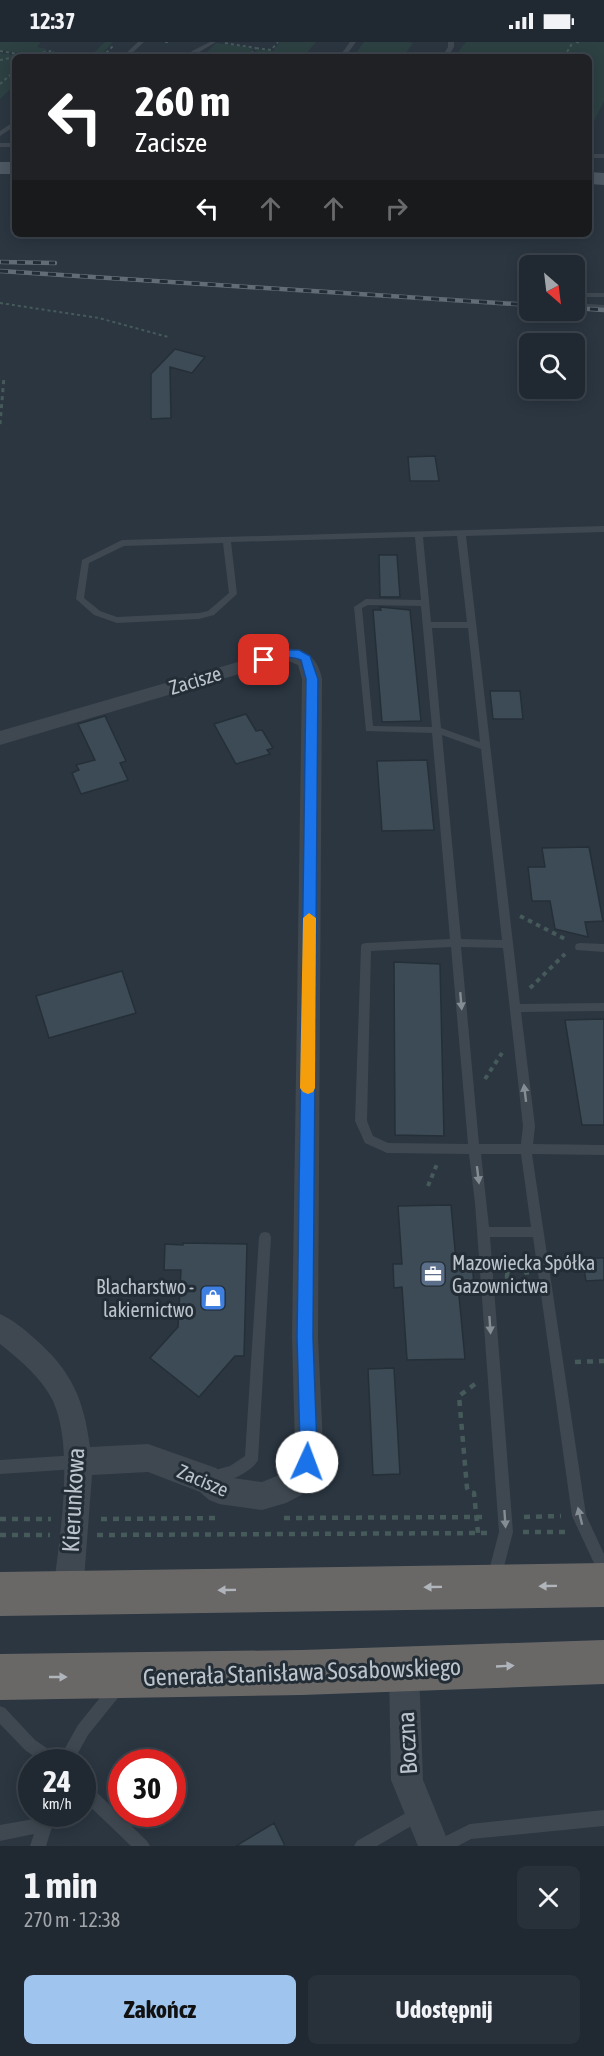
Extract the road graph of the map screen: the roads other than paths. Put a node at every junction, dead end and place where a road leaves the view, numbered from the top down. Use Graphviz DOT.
graph roads {
  1 [pos="141,42"];
  2 [pos="213,42"];
  3 [pos="128,54"];
  4 [pos="191,54"];
  5 [pos="585,295"];
  6 [pos="604,295"];
  7 [pos="585,306"];
  8 [pos="604,307"];
  9 [pos="604,528"];
  10 [pos="461,532"];
  11 [pos="419,535"];
  12 [pos="227,540"];
  13 [pos="425,603"];
  14 [pos="427,625"];
  15 [pos="470,625"];
  16 [pos="437,730"];
  17 [pos="0,738"];
  18 [pos="485,747"];
  19 [pos="456,943"];
  20 [pos="508,944"];
  21 [pos="580,947"];
  22 [pos="604,948"];
  23 [pos="515,1006"];
  24 [pos="604,1007"];
  25 [pos="474,1147"];
  26 [pos="604,1150"];
  27 [pos="526,1151"];
  28 [pos="483,1232"];
  29 [pos="537,1232"];
  30 [pos="265,1237"];
  31 [pos="0,1327"];
  32 [pos="77,1462"];
  33 [pos="0,1467"];
  34 [pos="206,1478"];
  35 [pos="604,1569"];
  36 [pos="604,1585"];
  37 [pos="492,1587"];
  38 [pos="68,1593"];
  39 [pos="0,1594"];
  40 [pos="604,1662"];
  41 [pos="404,1671"];
  42 [pos="0,1677"];
  43 [pos="125,1677"];
  44 [pos="0,1713"];
  45 [pos="36,1749"];
  46 [pos="72,1749"];
  47 [pos="96,1802"];
  48 [pos="420,1813"];
  49 [pos="604,1818"];
  50 [pos="20,1827"];
  51 [pos="44,1827"];
  52 [pos="0,1833"];
  53 [pos="38,1846"];
  54 [pos="142,1846"];
  55 [pos="362,1846"];
  56 [pos="434,1846"];
  57 [pos="441,1846"];
  1 -- 3 [label="lane"];
  2 -- 4 [label="lane"];
  5 -- 6 [label="lane"];
  7 -- 8 [label="lane"];
  9 -- 10 [label="lane"];
  10 -- 11 [label="lane"];
  10 -- 15 [label="lane"];
  11 -- 12 [label="lane"];
  11 -- 13 [label="lane"];
  12 -- 12 [label="lane"];
  13 -- 14 [label="lane"];
  13 -- 16 [label="lane"];
  14 -- 15 [label="lane"];
  14 -- 16 [label="lane"];
  15 -- 18 [label="lane"];
  16 -- 18 [label="lane"];
  16 -- 19 [label="lane"];
  17 -- 34 [label="street, Zacisze"];
  18 -- 20 [label="lane"];
  19 -- 20 [label="lane"];
  19 -- 25 [label="lane, one-way"];
  19 -- 25 [label="lane"];
  20 -- 23 [label="lane"];
  21 -- 22 [label="lane"];
  23 -- 24 [label="lane"];
  27 -- 23 [label="lane, one-way"];
  25 -- 27 [label="lane"];
  25 -- 28 [label="lane, one-way"];
  26 -- 27 [label="lane"];
  27 -- 29 [label="lane"];
  28 -- 29 [label="lane"];
  28 -- 37 [label="lane, one-way"];
  35 -- 29 [label="lane, one-way"];
  30 -- 34 [label="lane"];
  31 -- 32 [label="street, Kierunkowa"];
  32 -- 33 [label="lane"];
  32 -- 34 [label="street, Zacisze"];
  32 -- 38 [label="street, Kierunkowa"];
  36 -- 37 [label="highway, one-way"];
  37 -- 38 [label="highway, one-way"];
  38 -- 39 [label="highway"];
  41 -- 40 [label="highway, Generała Stanisława Sosabowskiego, one-way"];
  41 -- 43 [label="highway, Generała Stanisława Sosabowskiego"];
  41 -- 48 [label="street, Boczna"];
  42 -- 43 [label="highway, Generała Stanisława Sosabowskiego, one-way"];
  43 -- 46 [label="lane"];
  44 -- 45 [label="lane"];
  47 -- 54 [label="lane"];
  48 -- 55 [label="lane"];
  48 -- 56 [label="street, Boczna"];
  49 -- 57 [label="lane"];
  50 -- 52 [label="lane"];
  51 -- 53 [label="lane"];
}
